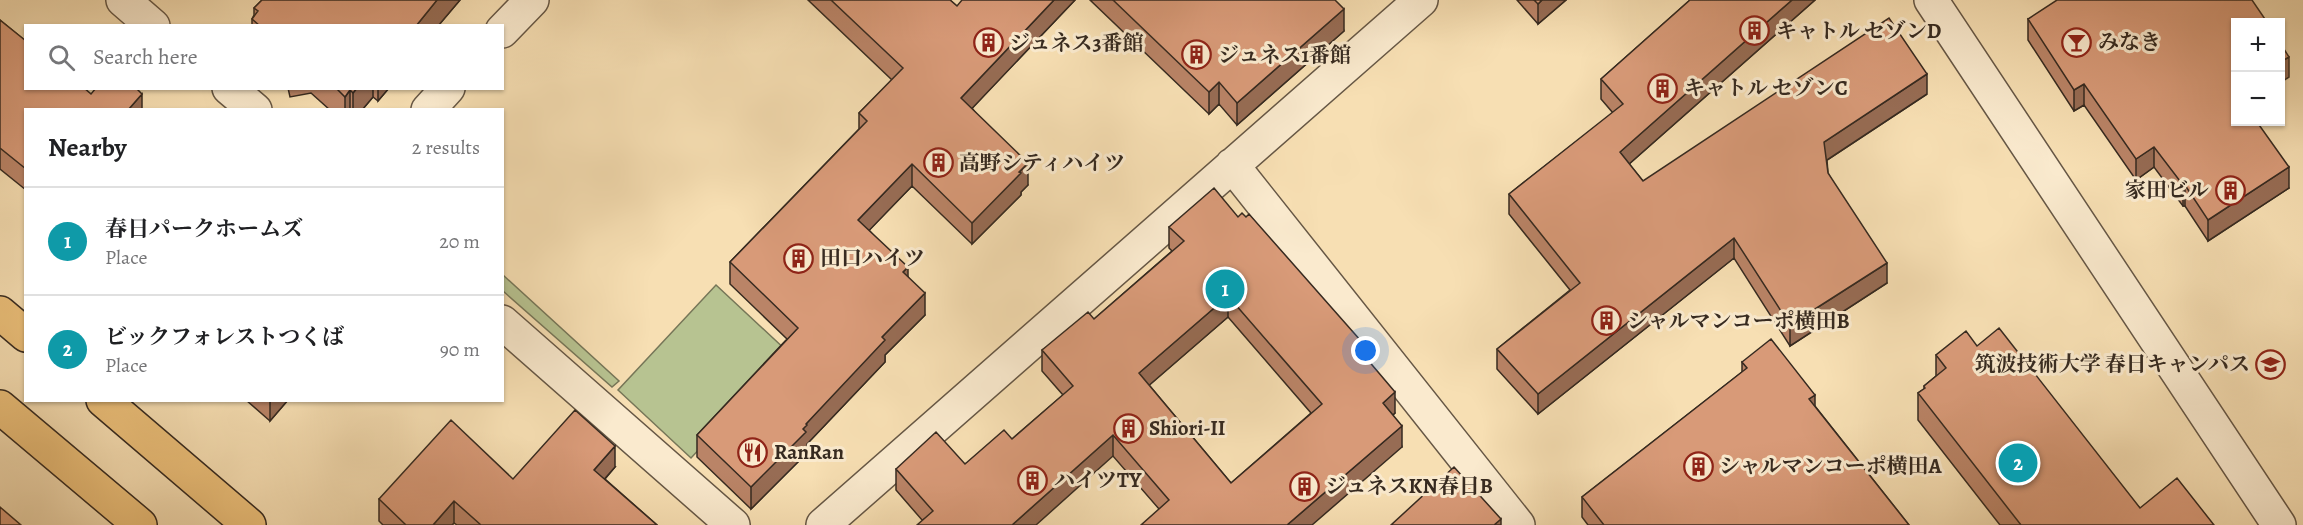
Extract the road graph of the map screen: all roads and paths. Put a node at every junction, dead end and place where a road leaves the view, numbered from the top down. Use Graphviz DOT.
graph roads {
  1 [pos="123,0"];
  2 [pos="532,0"];
  3 [pos="1421,0"];
  4 [pos="1930,0"];
  5 [pos="151,24"];
  6 [pos="504,29"];
  7 [pos="231,90"];
  8 [pos="446,90"];
  9 [pos="253,108"];
  10 [pos="430,108"];
  11 [pos="1232,165"];
  12 [pos="0,313"];
  13 [pos="504,324"];
  14 [pos="24,333"];
  15 [pos="105,402"];
  16 [pos="0,407"];
  17 [pos="140,525"];
  18 [pos="249,525"];
  19 [pos="733,525"];
  20 [pos="823,525"];
  21 [pos="1518,525"];
  22 [pos="2279,525"];
  1 -- 5 [label="street"];
  2 -- 6 [label="street"];
  3 -- 11 [label="street"];
  4 -- 22 [label="street"];
  7 -- 9 [label="street"];
  8 -- 10 [label="street"];
  11 -- 20 [label="street"];
  11 -- 21 [label="street"];
  12 -- 14 [label="highway"];
  13 -- 19 [label="street"];
  15 -- 18 [label="highway"];
  16 -- 17 [label="highway"];
}
